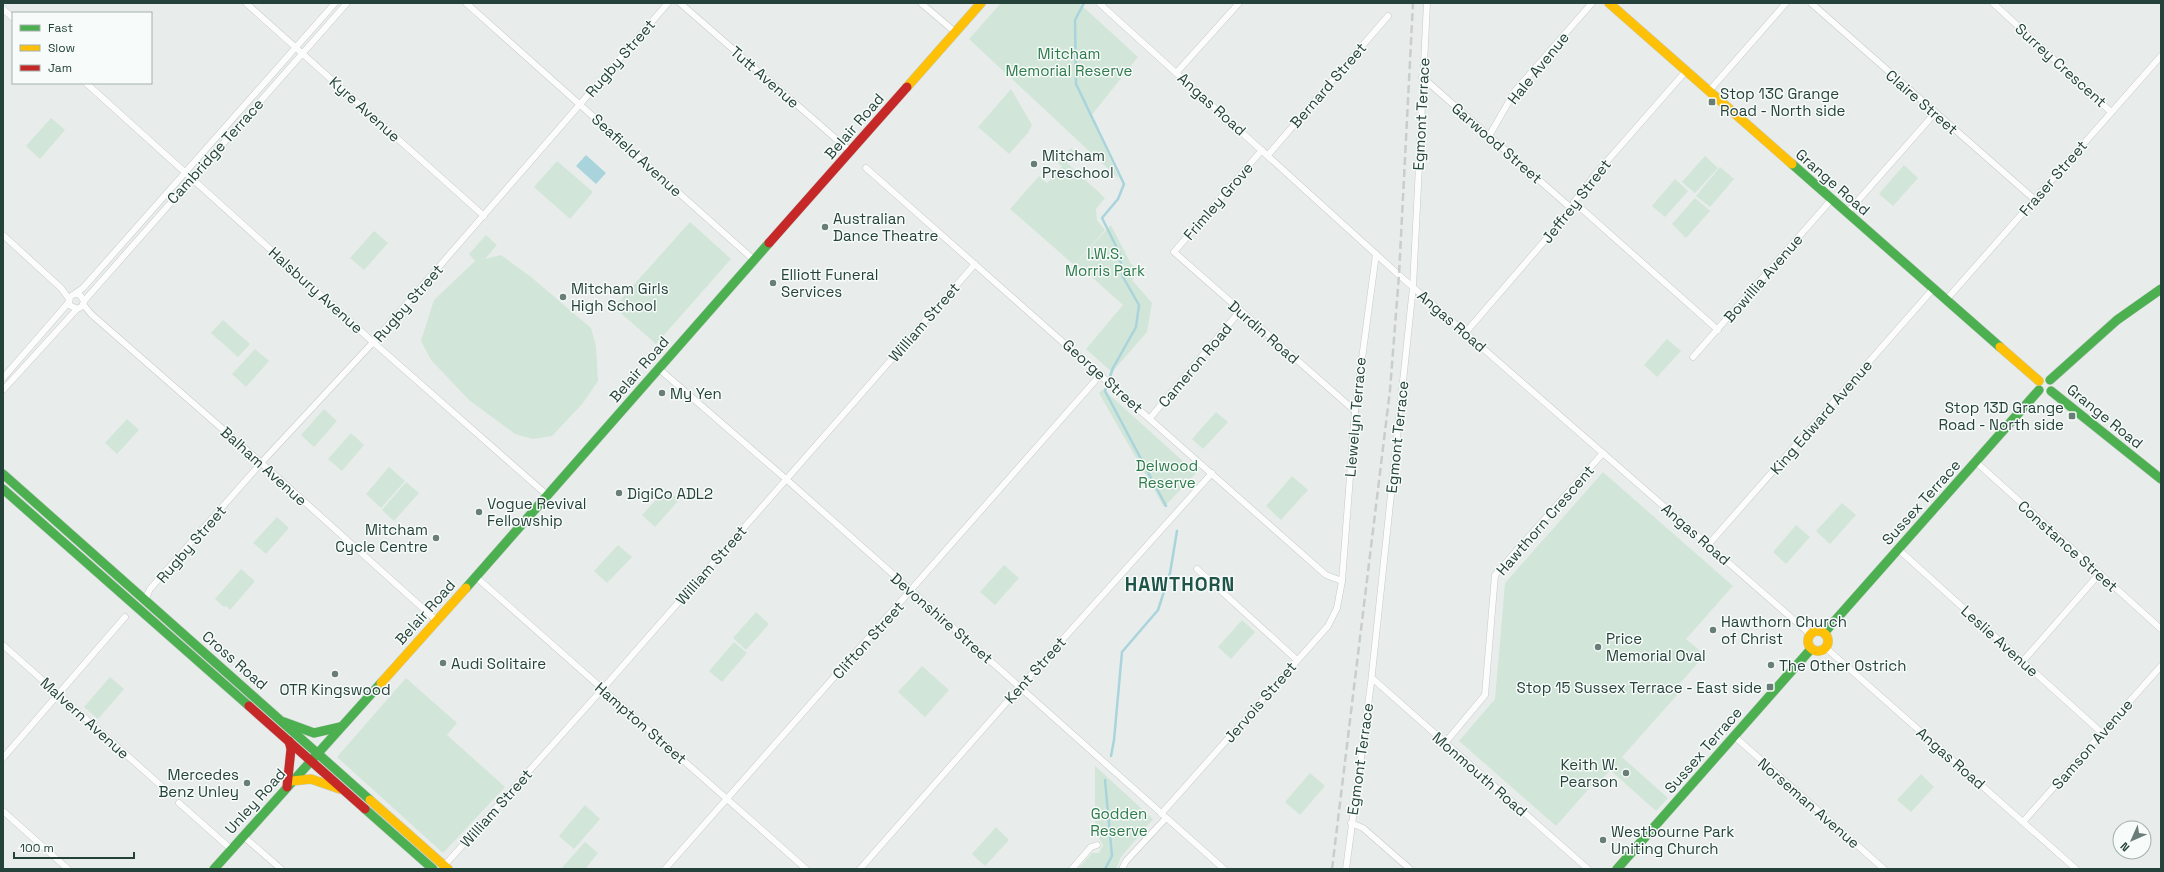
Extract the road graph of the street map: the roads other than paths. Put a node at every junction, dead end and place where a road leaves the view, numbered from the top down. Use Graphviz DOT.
graph roads {
  1 [pos="246,3"];
  2 [pos="335,3"];
  3 [pos="347,3"];
  4 [pos="466,3"];
  5 [pos="668,3"];
  6 [pos="680,3"];
  7 [pos="921,3"];
  8 [pos="981,3"];
  9 [pos="1099,3"];
  10 [pos="1239,3"];
  11 [pos="1427,3"];
  12 [pos="1592,3"];
  13 [pos="1609,3"];
  14 [pos="1786,3"];
  15 [pos="1811,3"];
  16 [pos="1993,3"];
  17 [pos="3,9"];
  18 [pos="324,16"];
  19 [pos="1388,16"];
  20 [pos="12,17"];
  21 [pos="331,21"];
  22 [pos="955,32"];
  23 [pos="296,47"];
  24 [pos="302,52"];
  25 [pos="2161,56"];
  26 [pos="1686,71"];
  27 [pos="1176,72"];
  28 [pos="1422,77"];
  29 [pos="87,84"];
  30 [pos="260,88"];
  31 [pos="1709,91"];
  32 [pos="266,94"];
  33 [pos="580,105"];
  34 [pos="2112,112"];
  35 [pos="1935,113"];
  36 [pos="232,119"];
  37 [pos="239,125"];
  38 [pos="217,136"];
  39 [pos="1489,136"];
  40 [pos="223,142"];
  41 [pos="1262,150"];
  42 [pos="850,151"];
  43 [pos="1268,155"];
  44 [pos="866,168"];
  45 [pos="185,171"];
  46 [pos="192,177"];
  47 [pos="1832,199"];
  48 [pos="2034,199"];
  49 [pos="1574,202"];
  50 [pos="1572,209"];
  51 [pos="1847,213"];
  52 [pos="147,215"];
  53 [pos="484,216"];
  54 [pos="153,221"];
  55 [pos="3,235"];
  56 [pos="129,236"];
  57 [pos="135,241"];
  58 [pos="1174,252"];
  59 [pos="113,254"];
  60 [pos="1376,254"];
  61 [pos="119,259"];
  62 [pos="754,260"];
  63 [pos="975,264"];
  64 [pos="1413,287"];
  65 [pos="1933,289"];
  66 [pos="2161,289"];
  67 [pos="72,297"];
  68 [pos="1946,300"];
  69 [pos="81,305"];
  70 [pos="1240,311"];
  71 [pos="52,323"];
  72 [pos="58,328"];
  73 [pos="1718,330"];
  74 [pos="1466,332"];
  75 [pos="40,336"];
  76 [pos="46,341"];
  77 [pos="374,342"];
  78 [pos="27,351"];
  79 [pos="33,356"];
  80 [pos="1693,357"];
  81 [pos="658,368"];
  82 [pos="10,370"];
  83 [pos="1102,375"];
  84 [pos="16,376"];
  85 [pos="3,378"];
  86 [pos="2050,380"];
  87 [pos="2039,386"];
  88 [pos="3,390"];
  89 [pos="2051,391"];
  90 [pos="1354,411"];
  91 [pos="1150,418"];
  92 [pos="1603,453"];
  93 [pos="1976,462"];
  94 [pos="261,463"];
  95 [pos="1212,473"];
  96 [pos="3,474"];
  97 [pos="786,479"];
  98 [pos="2161,480"];
  99 [pos="3,489"];
  100 [pos="547,495"];
  101 [pos="1708,545"];
  102 [pos="1898,549"];
  103 [pos="1197,569"];
  104 [pos="2099,574"];
  105 [pos="476,577"];
  106 [pos="1342,581"];
  107 [pos="912,591"];
  108 [pos="145,600"];
  109 [pos="125,617"];
  110 [pos="436,620"];
  111 [pos="2161,629"];
  112 [pos="1824,633"];
  113 [pos="1810,634"];
  114 [pos="3,646"];
  115 [pos="1826,648"];
  116 [pos="1811,649"];
  117 [pos="1297,660"];
  118 [pos="2022,661"];
  119 [pos="2161,666"];
  120 [pos="1372,678"];
  121 [pos="1020,686"];
  122 [pos="603,689"];
  123 [pos="59,695"];
  124 [pos="284,722"];
  125 [pos="340,727"];
  126 [pos="2102,733"];
  127 [pos="1734,736"];
  128 [pos="289,741"];
  129 [pos="1445,743"];
  130 [pos="318,752"];
  131 [pos="3,758"];
  132 [pos="311,760"];
  133 [pos="289,784"];
  134 [pos="167,791"];
  135 [pos="347,792"];
  136 [pos="727,799"];
  137 [pos="180,803"];
  138 [pos="3,811"];
  139 [pos="1163,816"];
  140 [pos="2023,822"];
  141 [pos="1351,823"];
  142 [pos="243,836"];
  143 [pos="1097,845"];
  144 [pos="231,849"];
  145 [pos="446,867"];
  146 [pos="68,869"];
  147 [pos="214,869"];
  148 [pos="281,869"];
  149 [pos="433,869"];
  150 [pos="665,869"];
  151 [pos="806,869"];
  152 [pos="860,869"];
  153 [pos="1072,869"];
  154 [pos="1122,869"];
  155 [pos="1224,869"];
  156 [pos="1346,869"];
  157 [pos="1410,869"];
  158 [pos="1588,869"];
  159 [pos="1616,869"];
  160 [pos="1884,869"];
  161 [pos="2076,869"];
  1 -- 23 [label="street, Kyre Avenue"];
  2 -- 18 [label="street, Cambridge Terrace"];
  3 -- 21 [label="street, Cambridge Terrace"];
  4 -- 33 [label="street, Seafield Avenue"];
  5 -- 33 [label="street, Rugby Street"];
  6 -- 42 [label="street, Tutt Avenue"];
  7 -- 22 [label="street"];
  8 -- 22 [label="main road, Belair Road"];
  9 -- 27 [label="street, Angas Road"];
  10 -- 27 [label="street"];
  11 -- 28 [label="street, Egmont Terrace"];
  12 -- 39 [label="street, Hale Avenue"];
  13 -- 26 [label="main road, Grange Road"];
  14 -- 31 [label="street"];
  15 -- 35 [label="street, Claire Street"];
  16 -- 34 [label="street, Surrey Crescent"];
  17 -- 20 [label="street"];
  18 -- 21 [label="street"];
  18 -- 23 [label="street, Cambridge Terrace"];
  19 -- 43 [label="street, Bernard Street"];
  21 -- 24 [label="street, Cambridge Terrace"];
  22 -- 42 [label="main road, Belair Road"];
  23 -- 24 [label="street, Kyre Avenue"];
  23 -- 30 [label="street, Cambridge Terrace"];
  24 -- 32 [label="street, Cambridge Terrace"];
  24 -- 53 [label="street, Kyre Avenue"];
  25 -- 34 [label="street, Fraser Street"];
  26 -- 31 [label="main road, Grange Road"];
  26 -- 49 [label="street, Jeffrey Street"];
  27 -- 41 [label="street, Angas Road"];
  28 -- 39 [label="street, Garwood Street"];
  28 -- 64 [label="street, Egmont Terrace"];
  29 -- 45 [label="street, Halsbury Avenue"];
  30 -- 32 [label="street"];
  30 -- 36 [label="street, Cambridge Terrace"];
  31 -- 47 [label="main road, Grange Road"];
  32 -- 37 [label="street, Cambridge Terrace"];
  33 -- 53 [label="street, Rugby Street"];
  33 -- 62 [label="street, Seafield Avenue"];
  34 -- 48 [label="street, Fraser Street"];
  35 -- 48 [label="street, Claire Street"];
  35 -- 51 [label="street"];
  36 -- 37 [label="street"];
  36 -- 38 [label="street, Cambridge Terrace"];
  37 -- 40 [label="street, Cambridge Terrace"];
  38 -- 40 [label="street"];
  38 -- 45 [label="street, Cambridge Terrace"];
  39 -- 50 [label="street, Garwood Street"];
  40 -- 46 [label="street, Cambridge Terrace"];
  41 -- 43 [label="street, Angas Road"];
  41 -- 58 [label="street, Frimley Grove"];
  42 -- 62 [label="main road, Belair Road"];
  43 -- 60 [label="street, Angas Road"];
  44 -- 63 [label="street, George Street"];
  45 -- 46 [label="street, Halsbury Avenue"];
  45 -- 52 [label="street, Cambridge Terrace"];
  46 -- 54 [label="street, Cambridge Terrace"];
  46 -- 77 [label="street, Halsbury Avenue"];
  47 -- 51 [label="main road, Grange Road"];
  47 -- 73 [label="street, Bowillia Avenue"];
  48 -- 68 [label="street, Fraser Street"];
  49 -- 50 [label="street, Jeffrey Street"];
  49 -- 73 [label="street"];
  50 -- 74 [label="street, Jeffrey Street"];
  51 -- 65 [label="main road, Grange Road"];
  52 -- 54 [label="street"];
  52 -- 56 [label="street, Cambridge Terrace"];
  53 -- 77 [label="street, Rugby Street"];
  54 -- 57 [label="street, Cambridge Terrace"];
  55 -- 67 [label="street"];
  56 -- 57 [label="street"];
  56 -- 59 [label="street, Cambridge Terrace"];
  57 -- 61 [label="street, Cambridge Terrace"];
  58 -- 70 [label="street, Durdin Road"];
  59 -- 61 [label="street"];
  59 -- 67 [label="street, Cambridge Terrace"];
  60 -- 64 [label="street, Angas Road"];
  60 -- 90 [label="street, Llewelyn Terrace"];
  61 -- 69 [label="street, Cambridge Terrace"];
  62 -- 81 [label="main road, Belair Road"];
  63 -- 83 [label="street, George Street"];
  63 -- 97 [label="street, William Street"];
  64 -- 74 [label="street, Angas Road"];
  64 -- 120 [label="street, Egmont Terrace"];
  65 -- 68 [label="main road, Grange Road"];
  65 -- 101 [label="street, King Edward Avenue"];
  66 -- 86 [label="main road"];
  67 -- 69 [label="street"];
  67 -- 69 [label="street"];
  67 -- 71 [label="street, Cambridge Terrace"];
  68 -- 87 [label="main road, Grange Road"];
  69 -- 72 [label="street, Cambridge Terrace"];
  69 -- 94 [label="street, Balham Avenue"];
  70 -- 90 [label="street, Durdin Road"];
  70 -- 91 [label="street, Cameron Road"];
  71 -- 72 [label="street"];
  71 -- 75 [label="street, Cambridge Terrace"];
  72 -- 76 [label="street, Cambridge Terrace"];
  73 -- 80 [label="street, Bowillia Avenue"];
  74 -- 92 [label="street, Angas Road"];
  75 -- 76 [label="street"];
  75 -- 78 [label="street, Cambridge Terrace"];
  76 -- 79 [label="street, Cambridge Terrace"];
  77 -- 94 [label="street, Rugby Street"];
  77 -- 100 [label="street, Halsbury Avenue"];
  78 -- 79 [label="street"];
  78 -- 82 [label="street, Cambridge Terrace"];
  79 -- 84 [label="street, Cambridge Terrace"];
  81 -- 97 [label="street, Devonshire Street"];
  81 -- 100 [label="main road, Belair Road"];
  82 -- 84 [label="street"];
  82 -- 85 [label="street, Cambridge Terrace"];
  83 -- 91 [label="street, George Street"];
  83 -- 107 [label="street, Clifton Street"];
  84 -- 88 [label="street, Cambridge Terrace"];
  86 -- 87 [label="main road"];
  86 -- 89 [label="main road"];
  87 -- 89 [label="main road"];
  87 -- 93 [label="main road, Sussex Terrace"];
  89 -- 98 [label="main road, Grange Road"];
  90 -- 106 [label="street, Llewelyn Terrace"];
  91 -- 95 [label="street, George Street"];
  92 -- 101 [label="street, Angas Road"];
  92 -- 129 [label="street, Hawthorn Crescent"];
  93 -- 102 [label="main road, Sussex Terrace"];
  93 -- 104 [label="street, Constance Street"];
  94 -- 108 [label="street, Rugby Street"];
  94 -- 110 [label="street, Balham Avenue"];
  95 -- 106 [label="street, George Street"];
  95 -- 121 [label="street, Kent Street"];
  96 -- 108 [label="main road, Cross Road"];
  97 -- 107 [label="street, Devonshire Street"];
  97 -- 122 [label="street, William Street"];
  99 -- 128 [label="main road, Cross Road"];
  100 -- 105 [label="main road, Belair Road"];
  101 -- 113 [label="street, Angas Road"];
  102 -- 112 [label="main road, Sussex Terrace"];
  102 -- 118 [label="street, Leslie Avenue"];
  103 -- 117 [label="street"];
  104 -- 111 [label="street, Constance Street"];
  104 -- 118 [label="street"];
  105 -- 110 [label="main road, Belair Road"];
  105 -- 122 [label="street, Hampton Street"];
  106 -- 117 [label="street, Jervois Street"];
  107 -- 121 [label="street, Devonshire Street"];
  107 -- 136 [label="street, Clifton Street"];
  108 -- 124 [label="main road, Cross Road"];
  109 -- 123 [label="street"];
  110 -- 125 [label="main road, Belair Road"];
  112 -- 113 [label="main road"];
  112 -- 115 [label="main road"];
  113 -- 116 [label="main road"];
  114 -- 123 [label="street, Malvern Avenue"];
  115 -- 116 [label="main road"];
  115 -- 140 [label="street, Angas Road"];
  116 -- 127 [label="main road, Sussex Terrace"];
  117 -- 139 [label="street, Jervois Street"];
  118 -- 126 [label="street, Leslie Avenue"];
  119 -- 126 [label="street, Samson Avenue"];
  120 -- 129 [label="street, Monmouth Road"];
  120 -- 141 [label="street, Egmont Terrace"];
  121 -- 139 [label="street, Devonshire Street"];
  121 -- 152 [label="street, Kent Street"];
  122 -- 136 [label="street, Hampton Street"];
  122 -- 145 [label="street, William Street"];
  123 -- 131 [label="street"];
  123 -- 134 [label="street, Malvern Avenue"];
  124 -- 125 [label="main road"];
  124 -- 130 [label="main road, Cross Road"];
  125 -- 130 [label="main road, Belair Road"];
  126 -- 140 [label="street, Samson Avenue"];
  127 -- 159 [label="main road, Sussex Terrace"];
  127 -- 160 [label="street, Norseman Avenue"];
  128 -- 132 [label="main road, Cross Road"];
  128 -- 133 [label="main road"];
  129 -- 158 [label="street, Monmouth Road"];
  130 -- 132 [label="main road, Unley Road"];
  130 -- 145 [label="main road, Cross Road"];
  132 -- 133 [label="main road, Unley Road"];
  132 -- 135 [label="main road, Cross Road"];
  133 -- 135 [label="main road"];
  133 -- 142 [label="main road, Unley Road"];
  135 -- 149 [label="main road, Cross Road"];
  136 -- 150 [label="street, Clifton Street"];
  136 -- 151 [label="street, Hampton Street"];
  137 -- 144 [label="street"];
  138 -- 146 [label="street"];
  139 -- 154 [label="street, Jervois Street"];
  139 -- 155 [label="street, Devonshire Street"];
  140 -- 161 [label="street, Angas Road"];
  141 -- 156 [label="street, Egmont Terrace"];
  141 -- 157 [label="street"];
  142 -- 144 [label="main road, Unley Road"];
  142 -- 148 [label="street"];
  143 -- 153 [label="street"];
  144 -- 147 [label="main road, Unley Road"];
}
